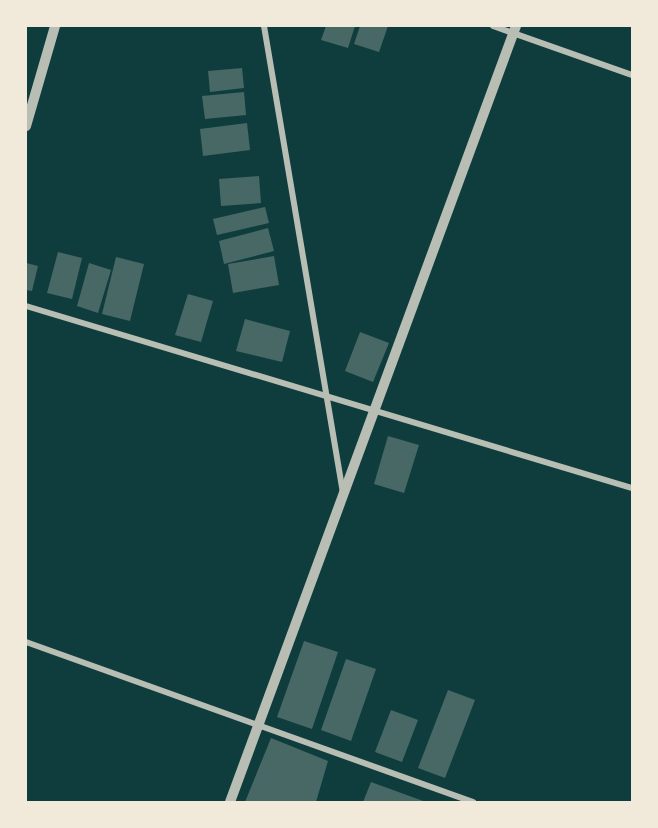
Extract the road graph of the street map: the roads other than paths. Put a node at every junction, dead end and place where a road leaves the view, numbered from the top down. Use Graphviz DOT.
graph roads {
  1 [pos="55,26"];
  2 [pos="264,26"];
  3 [pos="493,26"];
  4 [pos="514,29"];
  5 [pos="633,75"];
  6 [pos="26,126"];
  7 [pos="26,306"];
  8 [pos="323,394"];
  9 [pos="378,411"];
  10 [pos="633,488"];
  11 [pos="344,494"];
  12 [pos="26,642"];
  13 [pos="260,726"];
  14 [pos="230,802"];
  15 [pos="473,802"];
  1 -- 6 [label="street"];
  2 -- 8 [label="street"];
  3 -- 4 [label="street"];
  4 -- 5 [label="street"];
  4 -- 9 [label="street"];
  7 -- 8 [label="street"];
  8 -- 9 [label="street"];
  8 -- 11 [label="street"];
  9 -- 10 [label="street"];
  9 -- 11 [label="street"];
  11 -- 13 [label="street"];
  12 -- 13 [label="street"];
  13 -- 14 [label="street"];
  13 -- 15 [label="street"];
}
